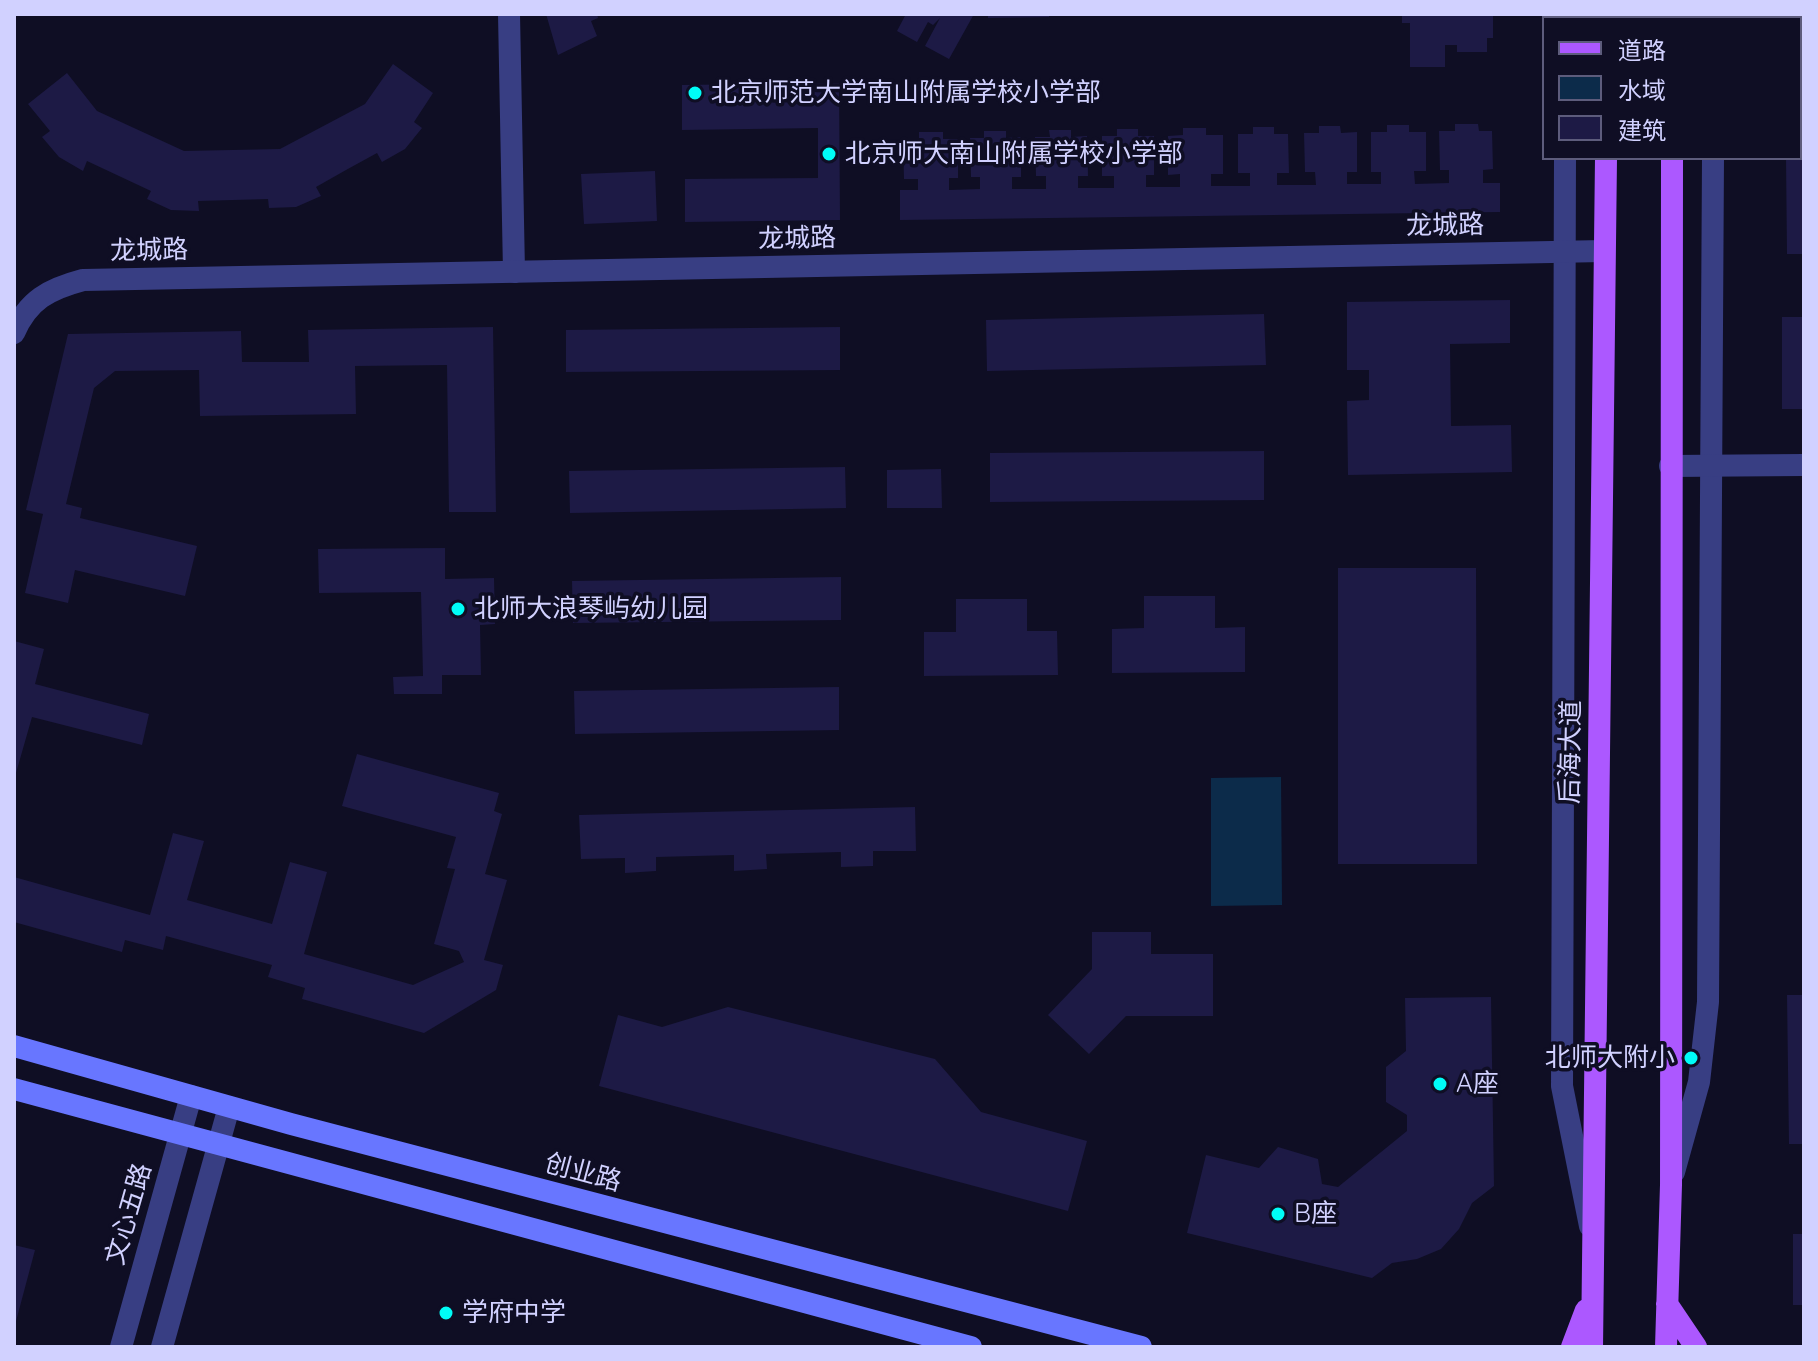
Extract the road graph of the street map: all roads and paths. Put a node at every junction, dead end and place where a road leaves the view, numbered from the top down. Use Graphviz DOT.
graph roads {
  1 [pos="509,14"];
  2 [pos="1565,160"];
  3 [pos="1606,160"];
  4 [pos="1672,160"];
  5 [pos="1713,160"];
  6 [pos="1604,251"];
  7 [pos="1566,252"];
  8 [pos="514,272"];
  9 [pos="14,333"];
  10 [pos="1710,465"];
  11 [pos="1804,465"];
  12 [pos="1670,466"];
  13 [pos="14,1046"];
  14 [pos="14,1089"];
  15 [pos="191,1096"];
  16 [pos="229,1107"];
  17 [pos="181,1133"];
  18 [pos="219,1144"];
  19 [pos="1671,1185"];
  20 [pos="1593,1243"];
  21 [pos="1593,1290"];
  22 [pos="1667,1304"];
  23 [pos="121,1347"];
  24 [pos="162,1347"];
  25 [pos="971,1347"];
  26 [pos="1141,1347"];
  27 [pos="1572,1347"];
  28 [pos="1592,1347"];
  29 [pos="1666,1347"];
  30 [pos="1696,1347"];
  1 -- 8 [label="street"];
  2 -- 7 [label="street"];
  3 -- 6 [label="main road, 后海大道"];
  4 -- 12 [label="main road"];
  5 -- 10 [label="street"];
  6 -- 7 [label="street, 龙城路"];
  6 -- 20 [label="main road, 后海大道"];
  7 -- 8 [label="street, 龙城路"];
  7 -- 20 [label="street"];
  8 -- 9 [label="street, 龙城路"];
  10 -- 11 [label="street"];
  10 -- 12 [label="street"];
  10 -- 19 [label="street"];
  12 -- 19 [label="main road"];
  13 -- 15 [label="main road, 创业路"];
  14 -- 17 [label="main road"];
  15 -- 16 [label="main road, 创业路"];
  15 -- 17 [label="street, 文心五路"];
  16 -- 18 [label="street"];
  16 -- 26 [label="main road, 创业路"];
  17 -- 18 [label="main road"];
  17 -- 23 [label="street, 文心五路"];
  18 -- 24 [label="street"];
  18 -- 25 [label="main road"];
  19 -- 22 [label="main road"];
  20 -- 21 [label="main road, 后海大道"];
  21 -- 27 [label="main road"];
  21 -- 28 [label="main road, 后海大道"];
  22 -- 29 [label="main road"];
  22 -- 30 [label="main road"];
}
